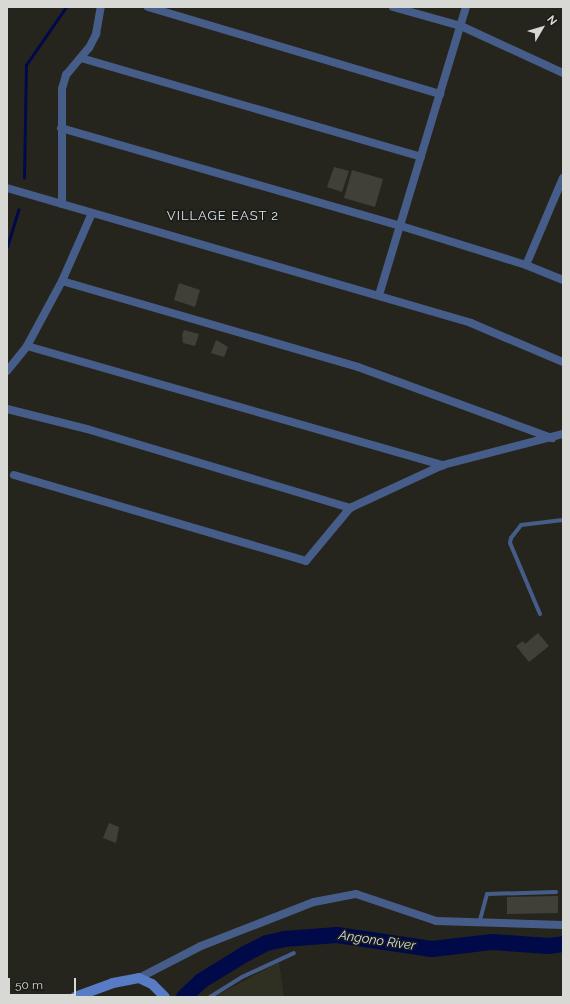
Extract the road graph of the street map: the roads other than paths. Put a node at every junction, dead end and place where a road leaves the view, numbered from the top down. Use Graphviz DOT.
graph roads {
  1 [pos="101,7"];
  2 [pos="148,7"];
  3 [pos="393,7"];
  4 [pos="466,7"];
  5 [pos="461,26"];
  6 [pos="81,58"];
  7 [pos="563,73"];
  8 [pos="440,94"];
  9 [pos="61,128"];
  10 [pos="421,157"];
  11 [pos="563,178"];
  12 [pos="7,188"];
  13 [pos="62,204"];
  14 [pos="92,213"];
  15 [pos="400,226"];
  16 [pos="526,265"];
  17 [pos="563,280"];
  18 [pos="62,281"];
  19 [pos="379,295"];
  20 [pos="27,346"];
  21 [pos="563,362"];
  22 [pos="7,371"];
  23 [pos="7,409"];
  24 [pos="563,434"];
  25 [pos="552,438"];
  26 [pos="443,465"];
  27 [pos="14,475"];
  28 [pos="350,508"];
  29 [pos="563,520"];
  30 [pos="540,614"];
  31 [pos="556,892"];
  32 [pos="480,920"];
  33 [pos="563,925"];
  34 [pos="294,953"];
  35 [pos="139,978"];
  36 [pos="164,996"];
  37 [pos="75,997"];
  38 [pos="210,997"];
  1 -- 6 [label="street"];
  2 -- 8 [label="street"];
  3 -- 5 [label="street"];
  4 -- 5 [label="street"];
  5 -- 7 [label="street"];
  5 -- 8 [label="street"];
  6 -- 9 [label="street"];
  6 -- 10 [label="street"];
  8 -- 10 [label="street"];
  9 -- 13 [label="street"];
  9 -- 15 [label="street"];
  10 -- 15 [label="street"];
  11 -- 16 [label="street"];
  12 -- 13 [label="street"];
  13 -- 14 [label="street"];
  14 -- 18 [label="street"];
  14 -- 19 [label="street"];
  15 -- 16 [label="street"];
  15 -- 19 [label="street"];
  16 -- 17 [label="street"];
  18 -- 20 [label="street"];
  18 -- 25 [label="street"];
  19 -- 21 [label="street"];
  20 -- 22 [label="street"];
  20 -- 26 [label="street"];
  23 -- 28 [label="street"];
  24 -- 25 [label="street"];
  25 -- 26 [label="street"];
  26 -- 28 [label="street"];
  27 -- 28 [label="street"];
  29 -- 30 [label="lane"];
  31 -- 32 [label="lane"];
  32 -- 33 [label="street"];
  32 -- 35 [label="street"];
  34 -- 38 [label="lane"];
  35 -- 36 [label="main road"];
  35 -- 37 [label="main road"];
}
